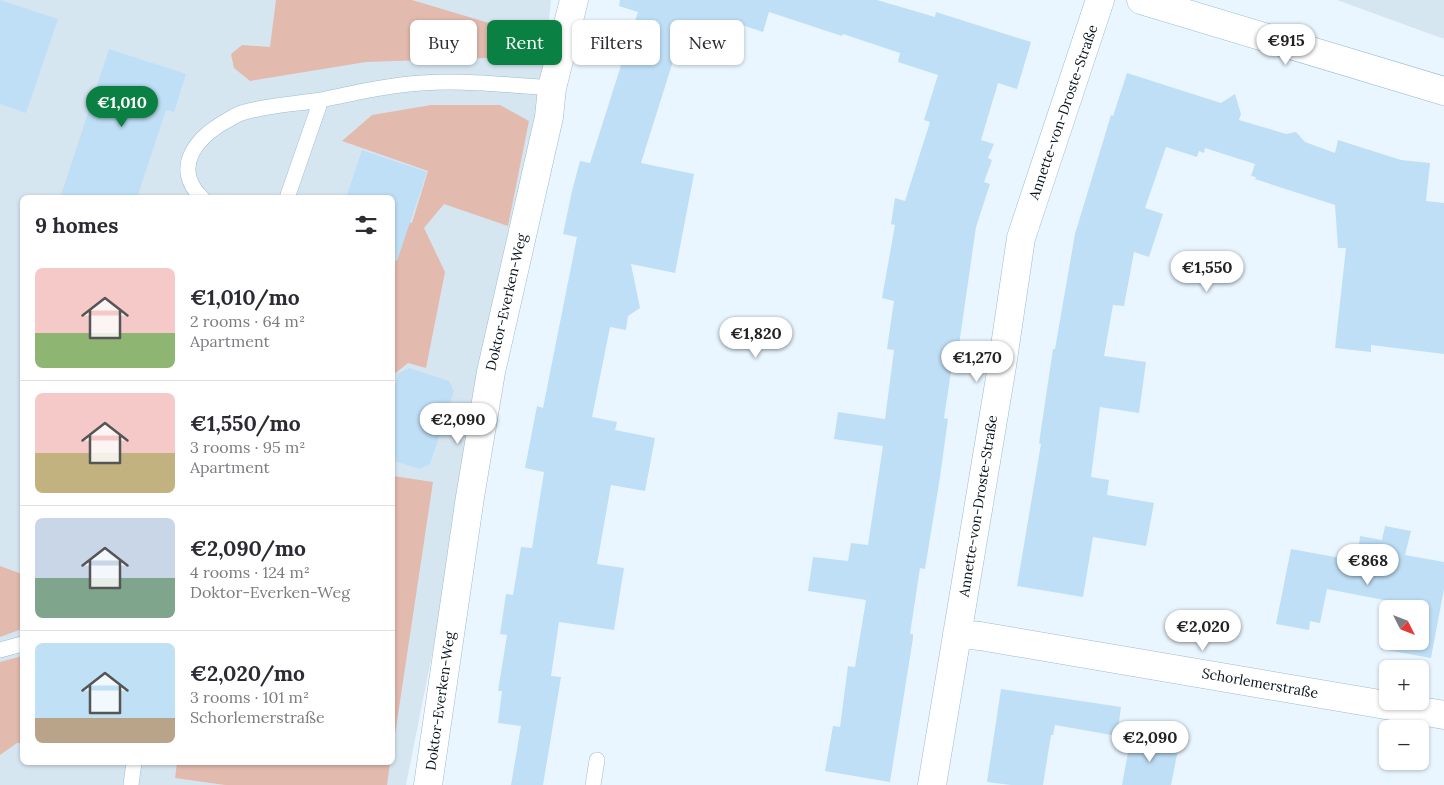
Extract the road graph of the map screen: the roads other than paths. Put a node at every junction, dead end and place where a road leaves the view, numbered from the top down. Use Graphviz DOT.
graph roads {
  1 [pos="574,0"];
  2 [pos="1100,0"];
  3 [pos="1141,0"];
  4 [pos="552,88"];
  5 [pos="1444,91"];
  6 [pos="321,100"];
  7 [pos="199,195"];
  8 [pos="289,195"];
  9 [pos="957,634"];
  10 [pos="20,645"];
  11 [pos="0,650"];
  12 [pos="1444,715"];
  13 [pos="597,760"];
  14 [pos="134,765"];
  15 [pos="131,785"];
  16 [pos="428,785"];
  17 [pos="593,785"];
  18 [pos="932,785"];
  1 -- 4 [label="street, Doktor-Everken-Weg"];
  2 -- 9 [label="street, Annette-von-Droste-Straße"];
  3 -- 5 [label="street"];
  4 -- 6 [label="lane"];
  4 -- 16 [label="street, Doktor-Everken-Weg"];
  6 -- 7 [label="lane"];
  6 -- 8 [label="lane"];
  9 -- 12 [label="street, Schorlemerstraße"];
  9 -- 18 [label="street, Annette-von-Droste-Straße"];
  10 -- 11 [label="lane"];
  13 -- 17 [label="lane"];
  14 -- 15 [label="lane"];
}
